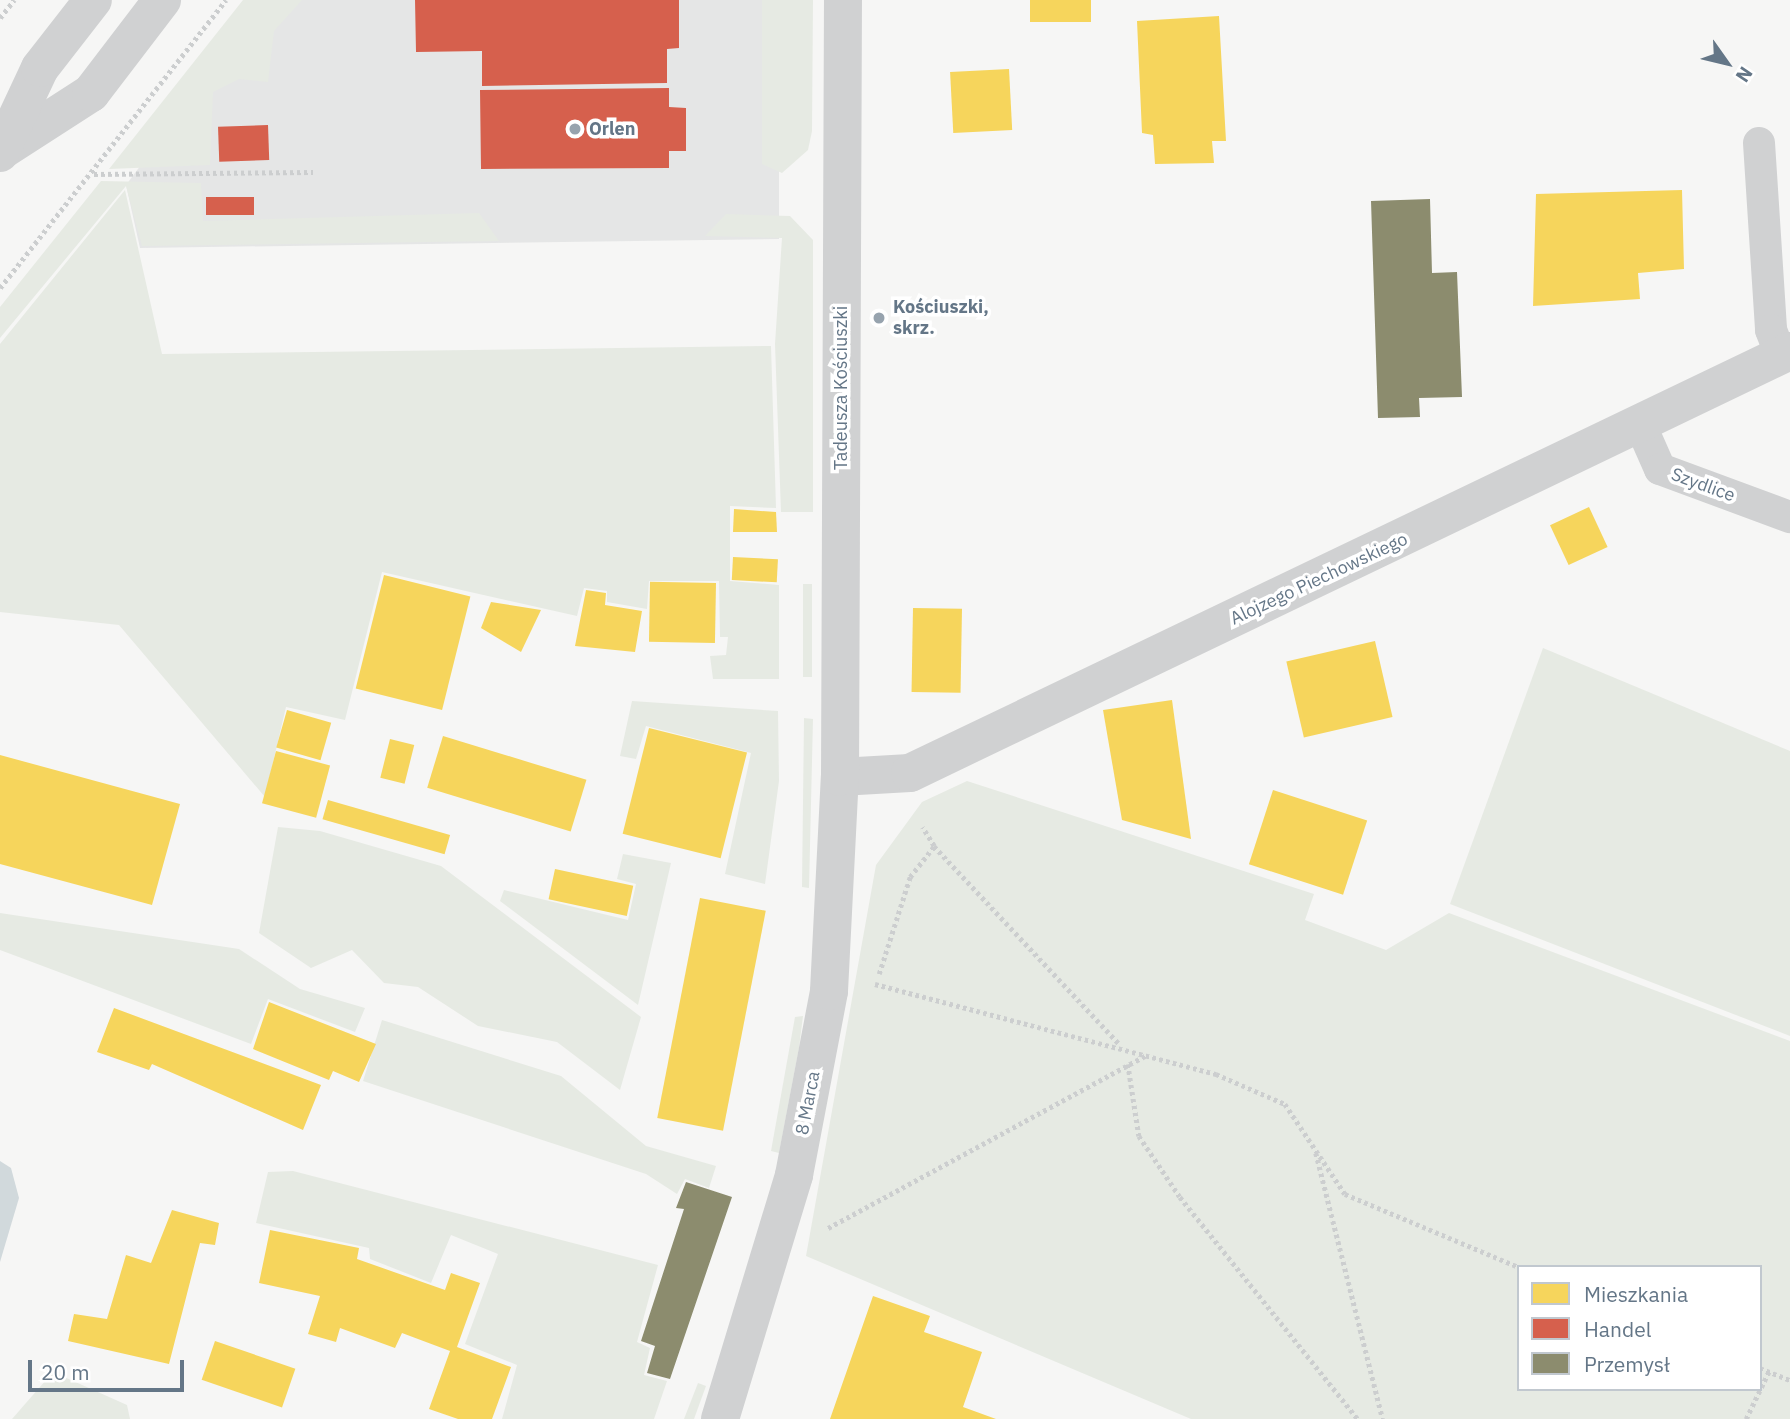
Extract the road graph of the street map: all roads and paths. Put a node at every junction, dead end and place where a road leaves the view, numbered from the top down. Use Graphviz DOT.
graph roads {
  1 [pos="14,0"];
  2 [pos="93,0"];
  3 [pos="162,0"];
  4 [pos="226,0"];
  5 [pos="843,0"];
  6 [pos="0,18"];
  7 [pos="1759,143"];
  8 [pos="1,152"];
  9 [pos="313,172"];
  10 [pos="93,174"];
  11 [pos="0,288"];
  12 [pos="1785,353"];
  13 [pos="1641,426"];
  14 [pos="1790,517"];
  15 [pos="840,777"];
  16 [pos="934,846"];
  17 [pos="924,995"];
  18 [pos="1120,1045"];
  19 [pos="1147,1054"];
  20 [pos="1128,1064"];
  21 [pos="1315,1149"];
  22 [pos="824,1231"];
  23 [pos="1517,1266"];
  24 [pos="1762,1368"];
  25 [pos="1769,1371"];
  26 [pos="1790,1380"];
  27 [pos="1762,1386"];
  28 [pos="1759,1391"];
  29 [pos="720,1419"];
  30 [pos="1358,1419"];
  31 [pos="1383,1419"];
  32 [pos="1746,1419"];
  1 -- 6 [label="path"];
  2 -- 8 [label="street"];
  3 -- 8 [label="street"];
  4 -- 10 [label="path"];
  5 -- 15 [label="street, Tadeusza Kościuszki"];
  7 -- 12 [label="lane"];
  9 -- 10 [label="path"];
  10 -- 11 [label="path"];
  12 -- 13 [label="street, Alojzego Piechowskiego"];
  13 -- 14 [label="lane, Szydlice"];
  13 -- 15 [label="street, Alojzego Piechowskiego"];
  15 -- 29 [label="street, 8 Marca"];
  16 -- 18 [label="path"];
  17 -- 18 [label="path"];
  18 -- 19 [label="path"];
  19 -- 20 [label="path"];
  19 -- 21 [label="path"];
  20 -- 22 [label="path"];
  20 -- 30 [label="path"];
  21 -- 23 [label="path"];
  21 -- 31 [label="path"];
  24 -- 25 [label="path"];
  25 -- 26 [label="path"];
  25 -- 27 [label="path"];
  28 -- 32 [label="path"];
}
